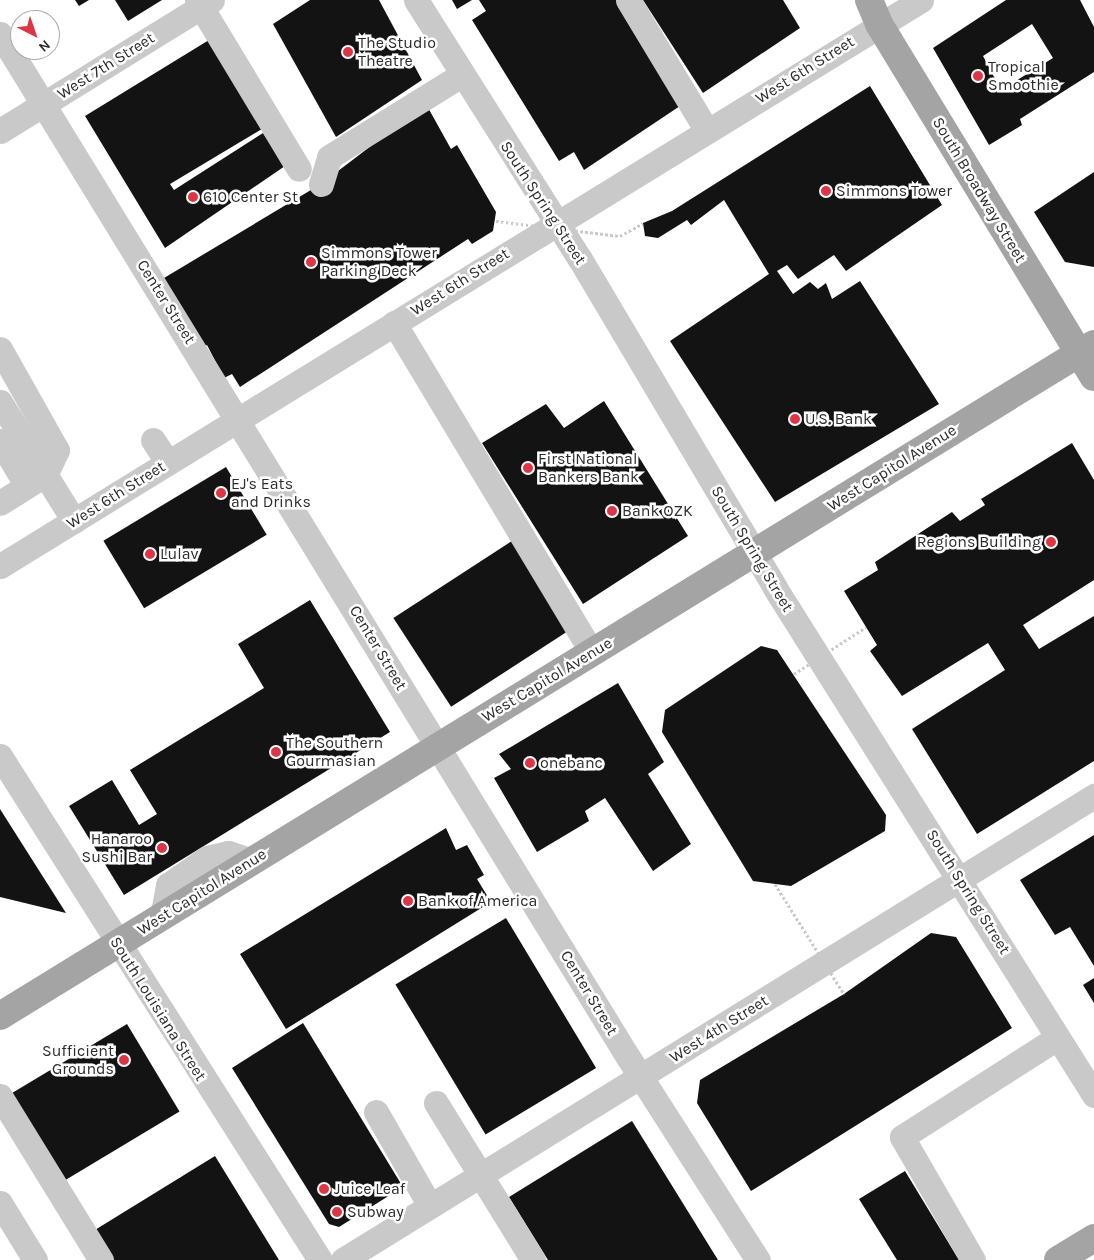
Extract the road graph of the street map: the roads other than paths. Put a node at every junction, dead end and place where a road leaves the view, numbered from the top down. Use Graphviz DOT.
graph roads {
  1 [pos="416,0"];
  2 [pos="628,0"];
  3 [pos="921,0"];
  4 [pos="204,2"];
  5 [pos="874,12"];
  6 [pos="0,34"];
  7 [pos="461,74"];
  8 [pos="44,104"];
  9 [pos="0,131"];
  10 [pos="707,131"];
  11 [pos="299,169"];
  12 [pos="321,184"];
  13 [pos="556,224"];
  14 [pos="394,323"];
  15 [pos="1086,348"];
  16 [pos="0,349"];
  17 [pos="1094,378"];
  18 [pos="0,402"];
  19 [pos="239,419"];
  20 [pos="154,440"];
  21 [pos="0,441"];
  22 [pos="168,463"];
  23 [pos="36,480"];
  24 [pos="0,503"];
  25 [pos="74,521"];
  26 [pos="754,554"];
  27 [pos="0,566"];
  28 [pos="592,652"];
  29 [pos="438,747"];
  30 [pos="0,756"];
  31 [pos="1094,796"];
  32 [pos="961,878"];
  33 [pos="118,944"];
  34 [pos="0,1016"];
  35 [pos="1057,1038"];
  36 [pos="642,1076"];
  37 [pos="1094,1094"];
  38 [pos="0,1096"];
  39 [pos="436,1104"];
  40 [pos="376,1112"];
  41 [pos="478,1175"];
  42 [pos="0,1203"];
  43 [pos="430,1206"];
  44 [pos="1094,1238"];
  45 [pos="35,1260"];
  46 [pos="101,1260"];
  47 [pos="320,1260"];
  48 [pos="343,1260"];
  49 [pos="533,1260"];
  50 [pos="758,1260"];
  51 [pos="973,1260"];
  52 [pos="1058,1260"];
  1 -- 7 [label="street, South Spring Street"];
  2 -- 10 [label="street"];
  3 -- 5 [label="street, West 6th Street"];
  4 -- 8 [label="street, West 7th Street"];
  4 -- 11 [label="street"];
  5 -- 10 [label="street, West 6th Street"];
  5 -- 15 [label="main road, South Broadway Street"];
  6 -- 8 [label="street, Center Street"];
  7 -- 12 [label="street"];
  7 -- 13 [label="street, South Spring Street"];
  8 -- 9 [label="street, West 7th Street"];
  8 -- 19 [label="street, Center Street"];
  10 -- 13 [label="street, West 6th Street"];
  13 -- 14 [label="street, West 6th Street"];
  13 -- 26 [label="street, South Spring Street"];
  14 -- 19 [label="street, West 6th Street"];
  14 -- 28 [label="street"];
  15 -- 17 [label="main road, South Broadway Street"];
  15 -- 26 [label="main road, West Capitol Avenue"];
  16 -- 23 [label="street"];
  18 -- 23 [label="street"];
  19 -- 22 [label="street, West 6th Street"];
  19 -- 29 [label="street, Center Street"];
  20 -- 22 [label="street"];
  21 -- 23 [label="street"];
  22 -- 25 [label="street, West 6th Street"];
  23 -- 24 [label="street"];
  23 -- 25 [label="street"];
  25 -- 27 [label="street, West 6th Street"];
  26 -- 28 [label="main road, West Capitol Avenue"];
  26 -- 32 [label="street, South Spring Street"];
  28 -- 29 [label="main road, West Capitol Avenue"];
  29 -- 33 [label="main road, West Capitol Avenue"];
  29 -- 36 [label="street, Center Street"];
  30 -- 33 [label="street, South Louisiana Street"];
  31 -- 32 [label="street, West 4th Street"];
  32 -- 35 [label="street, South Spring Street"];
  32 -- 36 [label="street, West 4th Street"];
  33 -- 34 [label="main road, West Capitol Avenue"];
  33 -- 47 [label="street, South Louisiana Street"];
  35 -- 37 [label="street, South Spring Street"];
  35 -- 51 [label="street"];
  36 -- 41 [label="street, West 4th Street"];
  36 -- 50 [label="street, Center Street"];
  38 -- 46 [label="street"];
  39 -- 41 [label="street"];
  40 -- 43 [label="street"];
  41 -- 43 [label="street, West 4th Street"];
  41 -- 49 [label="street"];
  42 -- 45 [label="street"];
  43 -- 48 [label="street, West 4th Street"];
  44 -- 52 [label="main road"];
}
